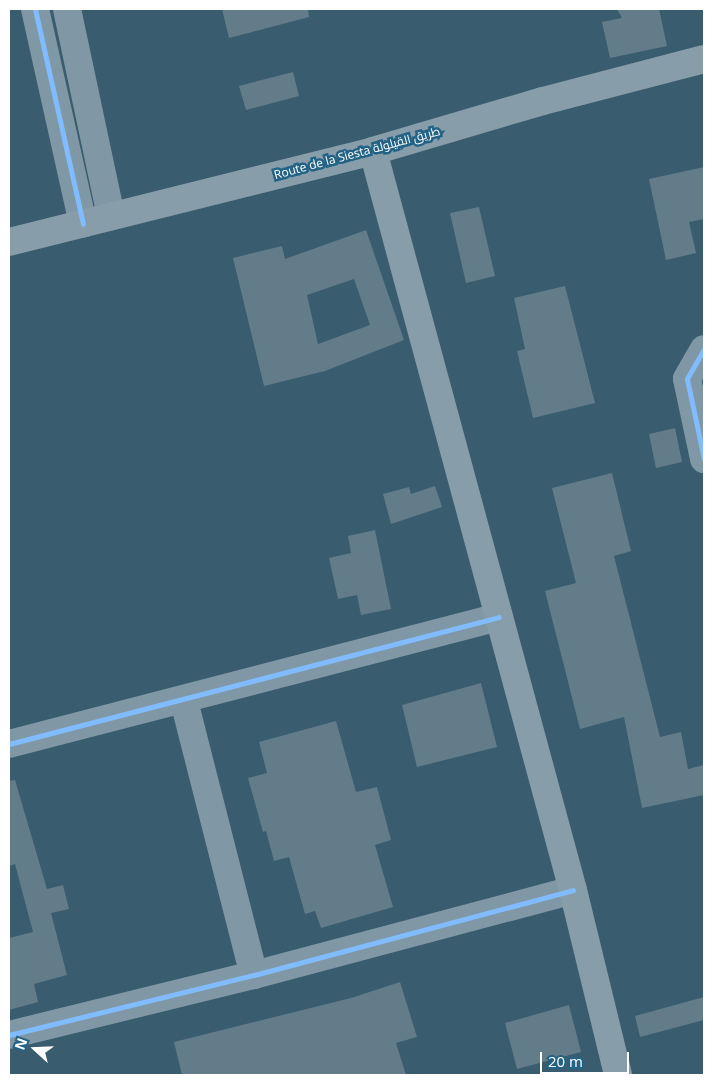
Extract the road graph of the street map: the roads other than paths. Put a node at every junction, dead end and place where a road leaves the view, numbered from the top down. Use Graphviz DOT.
graph roads {
  1 [pos="35,9"];
  2 [pos="68,9"];
  3 [pos="704,59"];
  4 [pos="373,151"];
  5 [pos="112,216"];
  6 [pos="83,224"];
  7 [pos="9,242"];
  8 [pos="704,349"];
  9 [pos="704,459"];
  10 [pos="499,617"];
  11 [pos="184,701"];
  12 [pos="9,744"];
  13 [pos="573,890"];
  14 [pos="254,975"];
  15 [pos="9,1035"];
  16 [pos="618,1075"];
  1 -- 6 [label="street"];
  2 -- 5 [label="street"];
  3 -- 4 [label="main road, Route de la Siesta طريق القيلولة"];
  4 -- 5 [label="main road, Route de la Siesta طريق القيلولة"];
  4 -- 10 [label="main road"];
  5 -- 6 [label="main road, Route de la Siesta طريق القيلولة"];
  6 -- 7 [label="main road, Route de la Siesta طريق القيلولة"];
  8 -- 9 [label="street"];
  10 -- 11 [label="street"];
  10 -- 13 [label="main road"];
  11 -- 12 [label="street"];
  11 -- 14 [label="street"];
  13 -- 14 [label="street"];
  13 -- 16 [label="main road"];
  14 -- 15 [label="street"];
}
